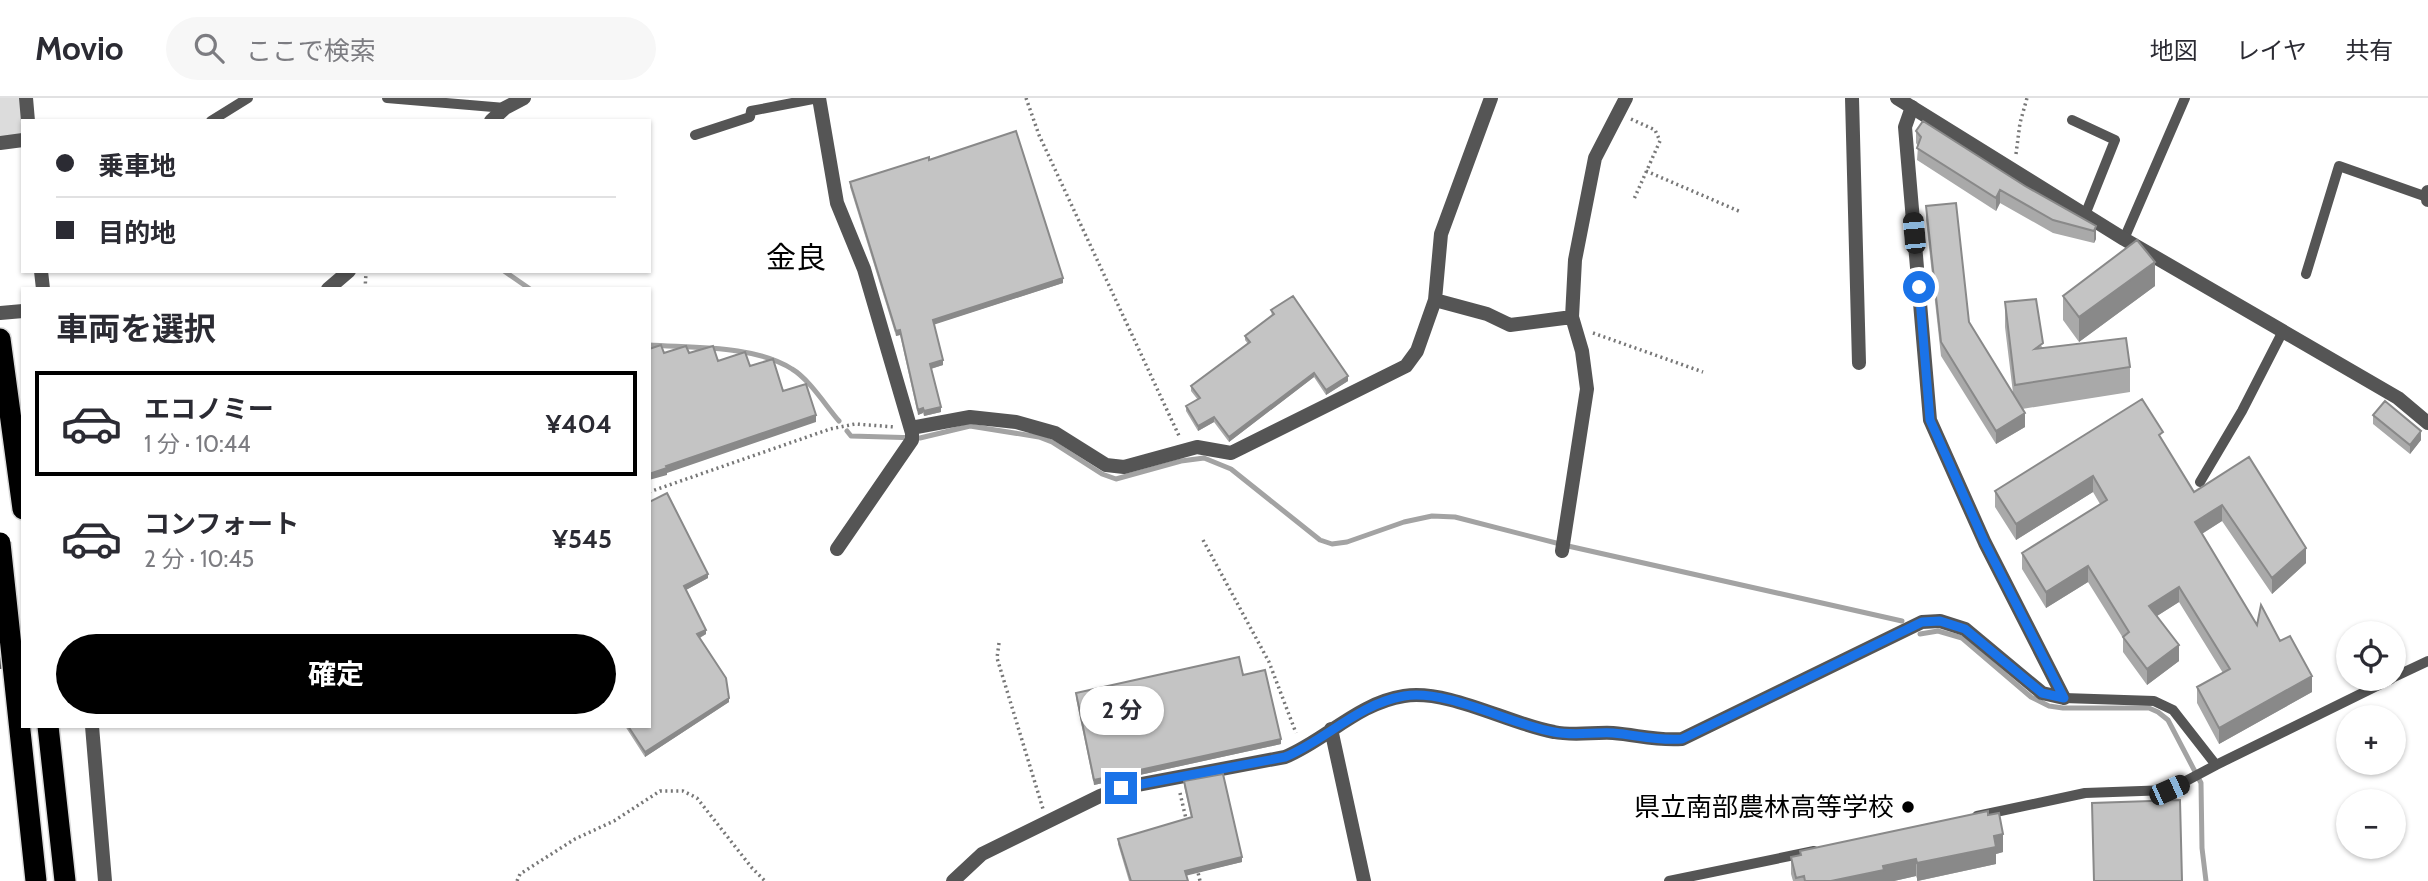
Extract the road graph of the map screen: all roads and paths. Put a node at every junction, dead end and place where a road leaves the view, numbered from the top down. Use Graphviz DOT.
graph roads {
  1 [pos="26,98"];
  2 [pos="248,98"];
  3 [pos="387,98"];
  4 [pos="524,98"];
  5 [pos="818,98"];
  6 [pos="1026,98"];
  7 [pos="1491,98"];
  8 [pos="1626,98"];
  9 [pos="1852,98"];
  10 [pos="1896,98"];
  11 [pos="2028,98"];
  12 [pos="2185,98"];
  13 [pos="504,103"];
  14 [pos="1912,107"];
  15 [pos="1617,112"];
  16 [pos="28,119"];
  17 [pos="214,119"];
  18 [pos="492,119"];
  19 [pos="2072,120"];
  20 [pos="695,135"];
  21 [pos="21,140"];
  22 [pos="0,143"];
  23 [pos="2012,170"];
  24 [pos="1646,171"];
  25 [pos="2428,196"];
  26 [pos="1634,199"];
  27 [pos="1741,212"];
  28 [pos="2085,215"];
  29 [pos="2124,239"];
  30 [pos="347,273"];
  31 [pos="2306,274"];
  32 [pos="330,287"];
  33 [pos="1435,300"];
  34 [pos="21,311"];
  35 [pos="0,313"];
  36 [pos="1573,321"];
  37 [pos="2283,331"];
  38 [pos="0,339"];
  39 [pos="1859,363"];
  40 [pos="1703,372"];
  41 [pos="2428,423"];
  42 [pos="912,434"];
  43 [pos="1185,449"];
  44 [pos="2200,482"];
  45 [pos="651,491"];
  46 [pos="21,494"];
  47 [pos="1203,540"];
  48 [pos="0,542"];
  49 [pos="837,549"];
  50 [pos="1562,551"];
  51 [pos="999,643"];
  52 [pos="21,646"];
  53 [pos="2428,661"];
  54 [pos="0,662"];
  55 [pos="2406,671"];
  56 [pos="2366,691"];
  57 [pos="2064,698"];
  58 [pos="48,728"];
  59 [pos="92,728"];
  60 [pos="1331,729"];
  61 [pos="1302,750"];
  62 [pos="2216,765"];
  63 [pos="1177,777"];
  64 [pos="1964,819"];
  65 [pos="1047,822"];
  66 [pos="1189,829"];
  67 [pos="1830,847"];
  68 [pos="1197,868"];
  69 [pos="36,881"];
  70 [pos="65,881"];
  71 [pos="105,881"];
  72 [pos="517,881"];
  73 [pos="765,881"];
  74 [pos="953,881"];
  75 [pos="1200,881"];
  76 [pos="1364,881"];
  77 [pos="1669,881"];
  1 -- 16 [label="street"];
  2 -- 17 [label="lane"];
  3 -- 13 [label="lane"];
  4 -- 13 [label="street"];
  5 -- 20 [label="lane"];
  5 -- 42 [label="street"];
  6 -- 43 [label="path"];
  7 -- 33 [label="street"];
  8 -- 15 [label="street"];
  9 -- 39 [label="street"];
  10 -- 14 [label="street"];
  11 -- 23 [label="path"];
  12 -- 29 [label="lane"];
  13 -- 18 [label="street"];
  14 -- 23 [label="street"];
  14 -- 57 [label="street"];
  15 -- 24 [label="path"];
  15 -- 36 [label="street"];
  19 -- 28 [label="lane"];
  21 -- 22 [label="street"];
  23 -- 28 [label="street"];
  24 -- 26 [label="path"];
  24 -- 27 [label="path"];
  25 -- 31 [label="lane"];
  28 -- 29 [label="street"];
  29 -- 37 [label="street"];
  30 -- 32 [label="street"];
  33 -- 36 [label="street"];
  33 -- 43 [label="street"];
  34 -- 35 [label="street"];
  36 -- 40 [label="path"];
  36 -- 50 [label="street"];
  37 -- 41 [label="street"];
  37 -- 44 [label="lane"];
  38 -- 46 [label="highway"];
  42 -- 43 [label="street"];
  42 -- 45 [label="path"];
  42 -- 49 [label="street"];
  47 -- 61 [label="path"];
  48 -- 69 [label="highway, bridge"];
  51 -- 65 [label="path"];
  52 -- 54 [label="street"];
  53 -- 55 [label="lane"];
  56 -- 62 [label="lane"];
  57 -- 60 [label="street"];
  57 -- 62 [label="lane"];
  58 -- 70 [label="highway"];
  59 -- 71 [label="street"];
  60 -- 61 [label="street"];
  60 -- 76 [label="street"];
  61 -- 63 [label="street"];
  62 -- 64 [label="lane"];
  63 -- 65 [label="street"];
  63 -- 66 [label="path"];
  65 -- 74 [label="street"];
  67 -- 77 [label="lane"];
  68 -- 75 [label="path"];
  72 -- 73 [label="path"];
}
